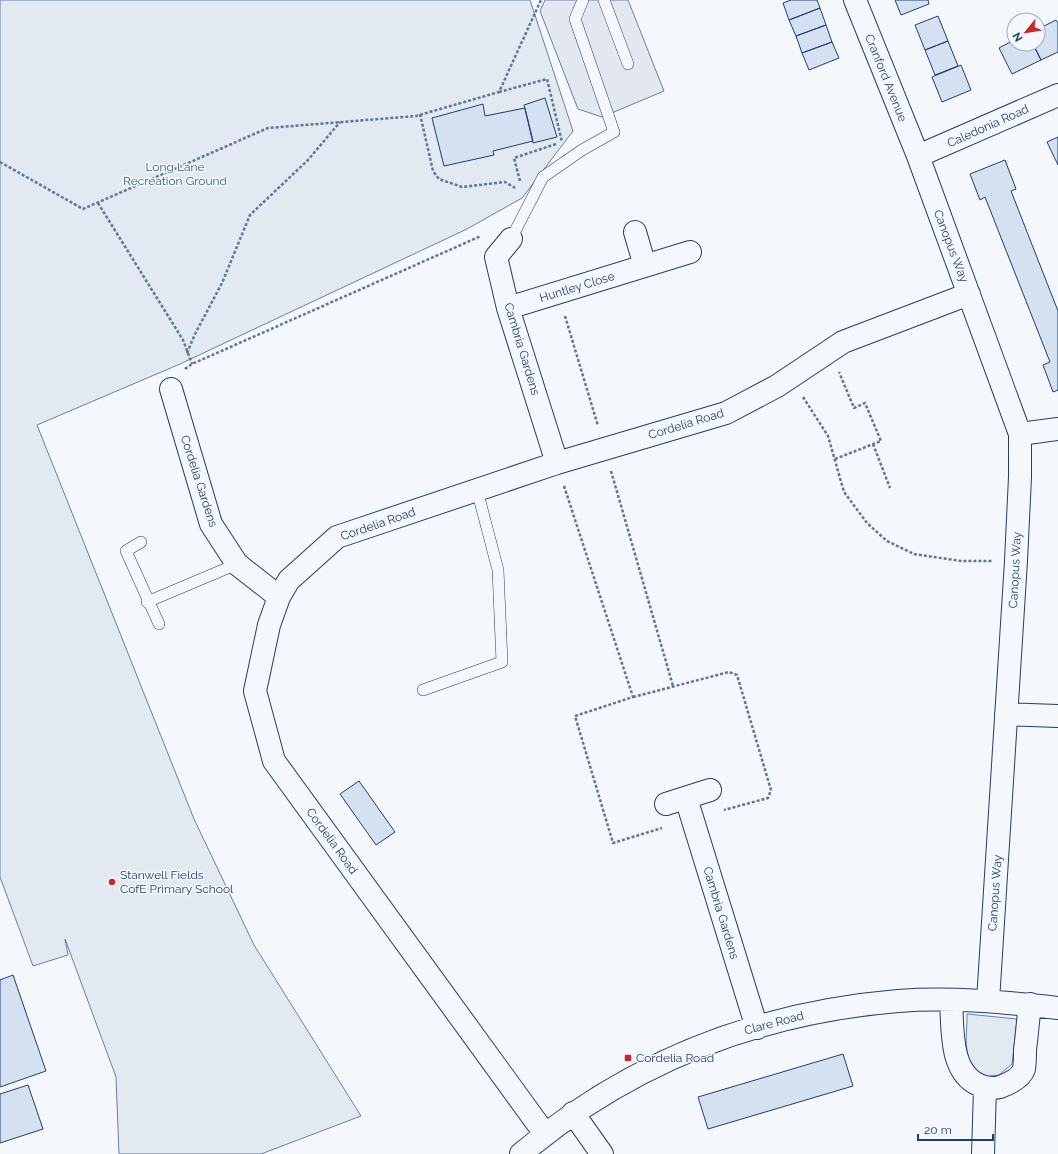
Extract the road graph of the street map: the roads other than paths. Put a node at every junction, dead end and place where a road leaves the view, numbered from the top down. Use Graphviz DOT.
graph roads {
  1 [pos="583,0"];
  2 [pos="604,0"];
  3 [pos="855,0"];
  4 [pos="628,64"];
  5 [pos="1058,95"];
  6 [pos="918,156"];
  7 [pos="635,232"];
  8 [pos="511,239"];
  9 [pos="690,252"];
  10 [pos="645,266"];
  11 [pos="970,294"];
  12 [pos="508,308"];
  13 [pos="171,389"];
  14 [pos="1058,429"];
  15 [pos="1020,434"];
  16 [pos="557,463"];
  17 [pos="477,490"];
  18 [pos="141,542"];
  19 [pos="237,564"];
  20 [pos="279,597"];
  21 [pos="147,602"];
  22 [pos="159,624"];
  23 [pos="423,690"];
  24 [pos="1006,714"];
  25 [pos="1058,716"];
  26 [pos="710,790"];
  27 [pos="951,1000"];
  28 [pos="988,1001"];
  29 [pos="1030,1004"];
  30 [pos="1058,1008"];
  31 [pos="756,1028"];
  32 [pos="985,1088"];
  33 [pos="573,1113"];
  34 [pos="545,1134"];
  35 [pos="521,1154"];
  36 [pos="602,1154"];
  37 [pos="983,1154"];
  1 -- 8 [label="lane"];
  2 -- 4 [label="lane"];
  3 -- 6 [label="street, Cranford Avenue"];
  5 -- 6 [label="street, Caledonia Road"];
  6 -- 11 [label="street, Canopus Way"];
  7 -- 10 [label="street"];
  8 -- 12 [label="street, Cambria Gardens"];
  9 -- 10 [label="street, Huntley Close"];
  10 -- 12 [label="street, Huntley Close"];
  11 -- 15 [label="street, Canopus Way"];
  11 -- 16 [label="street, Cordelia Road"];
  12 -- 16 [label="street, Cambria Gardens"];
  13 -- 19 [label="street, Cordelia Gardens"];
  14 -- 15 [label="street"];
  15 -- 24 [label="street, Canopus Way"];
  16 -- 17 [label="street, Cordelia Road"];
  17 -- 20 [label="street, Cordelia Road"];
  17 -- 23 [label="lane"];
  18 -- 21 [label="lane"];
  19 -- 20 [label="street, Cordelia Gardens"];
  19 -- 21 [label="lane"];
  20 -- 34 [label="street, Cordelia Road"];
  21 -- 22 [label="lane"];
  24 -- 25 [label="street"];
  24 -- 28 [label="street, Canopus Way"];
  26 -- 31 [label="street, Cambria Gardens"];
  27 -- 28 [label="street, Clare Road"];
  27 -- 31 [label="street, Clare Road"];
  27 -- 32 [label="street"];
  28 -- 29 [label="street, Clare Road"];
  29 -- 30 [label="street, Clare Road"];
  29 -- 32 [label="street"];
  31 -- 33 [label="street, Clare Road"];
  32 -- 37 [label="street"];
  33 -- 34 [label="street, Clare Road"];
  33 -- 36 [label="street"];
  34 -- 35 [label="street, Clare Road"];
}
